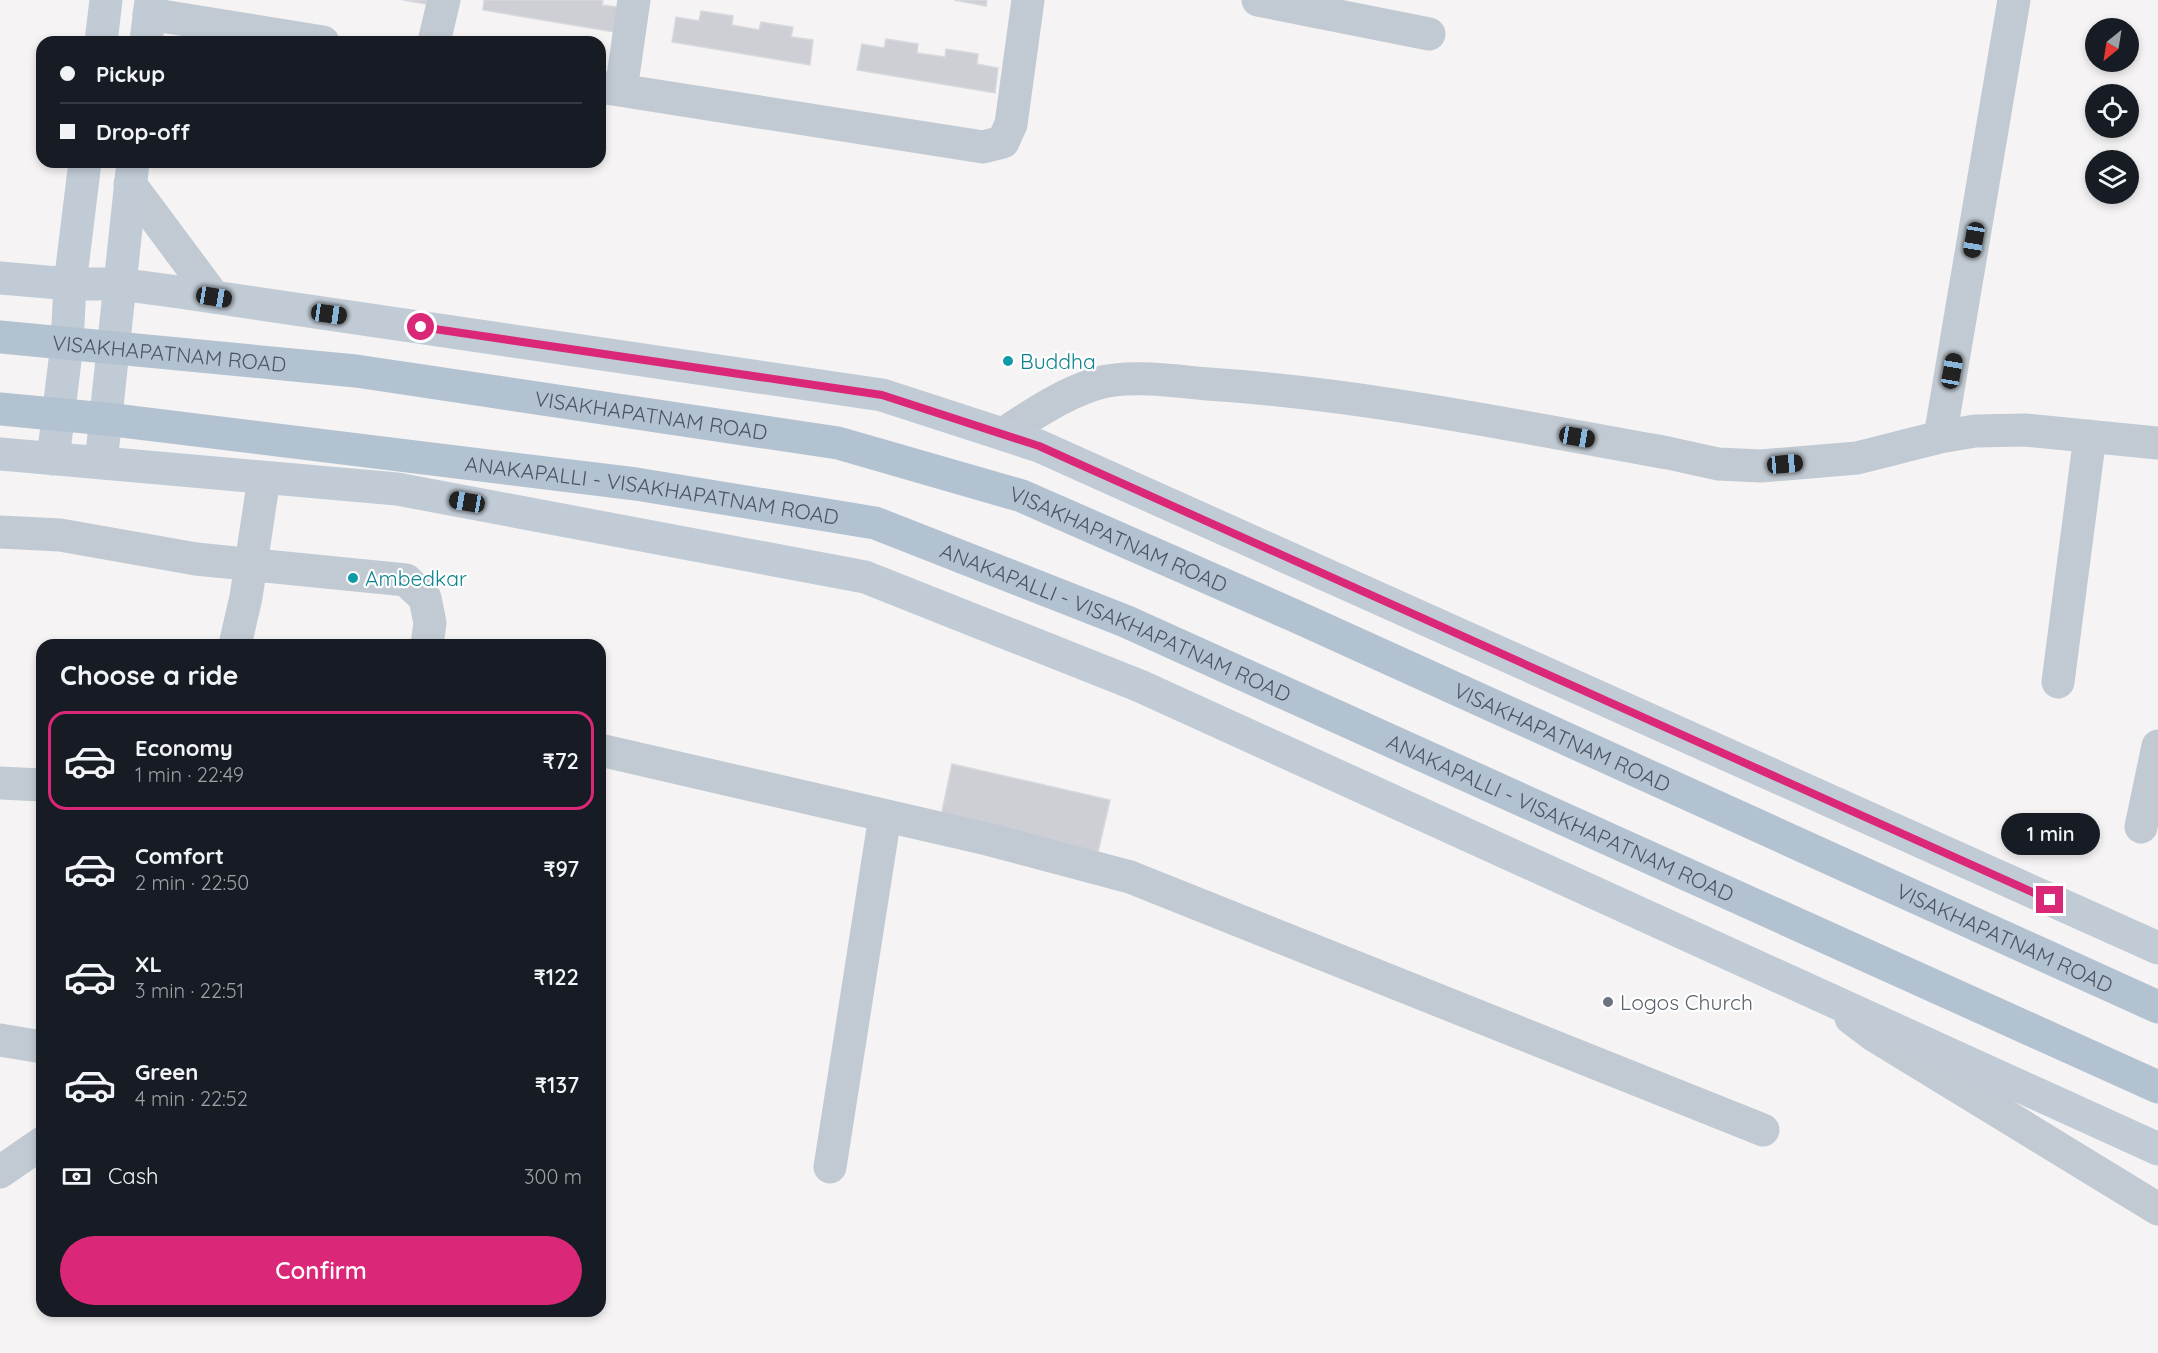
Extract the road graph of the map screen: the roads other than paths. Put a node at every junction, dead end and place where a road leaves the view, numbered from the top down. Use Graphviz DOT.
graph roads {
  1 [pos="106,0"];
  2 [pos="444,0"];
  3 [pos="634,0"];
  4 [pos="1028,0"];
  5 [pos="1258,0"];
  6 [pos="2014,0"];
  7 [pos="149,19"];
  8 [pos="1430,34"];
  9 [pos="102,36"];
  10 [pos="278,36"];
  11 [pos="435,36"];
  12 [pos="610,88"];
  13 [pos="84,168"];
  14 [pos="131,173"];
  15 [pos="0,278"];
  16 [pos="70,284"];
  17 [pos="119,284"];
  18 [pos="214,297"];
  19 [pos="0,337"];
  20 [pos="67,345"];
  21 [pos="114,349"];
  22 [pos="0,409"];
  23 [pos="59,414"];
  24 [pos="106,419"];
  25 [pos="1003,434"];
  26 [pos="2090,436"];
  27 [pos="1940,437"];
  28 [pos="2158,443"];
  29 [pos="0,454"];
  30 [pos="53,459"];
  31 [pos="100,463"];
  32 [pos="264,478"];
  33 [pos="1,536"];
  34 [pos="251,566"];
  35 [pos="237,639"];
  36 [pos="428,639"];
  37 [pos="2058,682"];
  38 [pos="2158,746"];
  39 [pos="606,751"];
  40 [pos="0,783"];
  41 [pos="36,784"];
  42 [pos="885,816"];
  43 [pos="2140,827"];
  44 [pos="2158,948"];
  45 [pos="1826,999"];
  46 [pos="2158,1007"];
  47 [pos="0,1040"];
  48 [pos="36,1046"];
  49 [pos="2158,1088"];
  50 [pos="1762,1130"];
  51 [pos="36,1147"];
  52 [pos="2158,1149"];
  53 [pos="830,1167"];
  54 [pos="0,1172"];
  55 [pos="2158,1209"];
  1 -- 9 [label="street"];
  2 -- 11 [label="street"];
  3 -- 12 [label="street"];
  4 -- 12 [label="street"];
  5 -- 8 [label="street"];
  6 -- 27 [label="street"];
  7 -- 10 [label="street"];
  13 -- 16 [label="street"];
  14 -- 17 [label="street"];
  14 -- 18 [label="street"];
  15 -- 16 [label="street"];
  16 -- 17 [label="street"];
  16 -- 20 [label="street"];
  17 -- 18 [label="street"];
  17 -- 21 [label="street"];
  18 -- 25 [label="street"];
  19 -- 20 [label="main road, VISAKHAPATNAM ROAD"];
  20 -- 21 [label="main road, VISAKHAPATNAM ROAD"];
  20 -- 23 [label="street"];
  21 -- 24 [label="street"];
  21 -- 46 [label="main road, VISAKHAPATNAM ROAD"];
  22 -- 23 [label="main road, ANAKAPALLI - VISAKHAPATNAM ROAD"];
  23 -- 24 [label="main road, ANAKAPALLI - VISAKHAPATNAM ROAD"];
  23 -- 30 [label="street"];
  24 -- 31 [label="street"];
  24 -- 49 [label="main road, ANAKAPALLI - VISAKHAPATNAM ROAD"];
  25 -- 27 [label="street"];
  25 -- 44 [label="street"];
  26 -- 27 [label="street"];
  26 -- 28 [label="street"];
  26 -- 37 [label="street"];
  29 -- 30 [label="street"];
  30 -- 31 [label="street"];
  31 -- 32 [label="street"];
  32 -- 34 [label="street"];
  32 -- 45 [label="street"];
  33 -- 34 [label="street"];
  34 -- 35 [label="street"];
  34 -- 36 [label="street"];
  38 -- 43 [label="street"];
  39 -- 42 [label="street"];
  40 -- 41 [label="street"];
  42 -- 50 [label="street"];
  42 -- 53 [label="street"];
  45 -- 52 [label="street"];
  45 -- 55 [label="street"];
  47 -- 48 [label="street"];
  51 -- 54 [label="street"];
}
